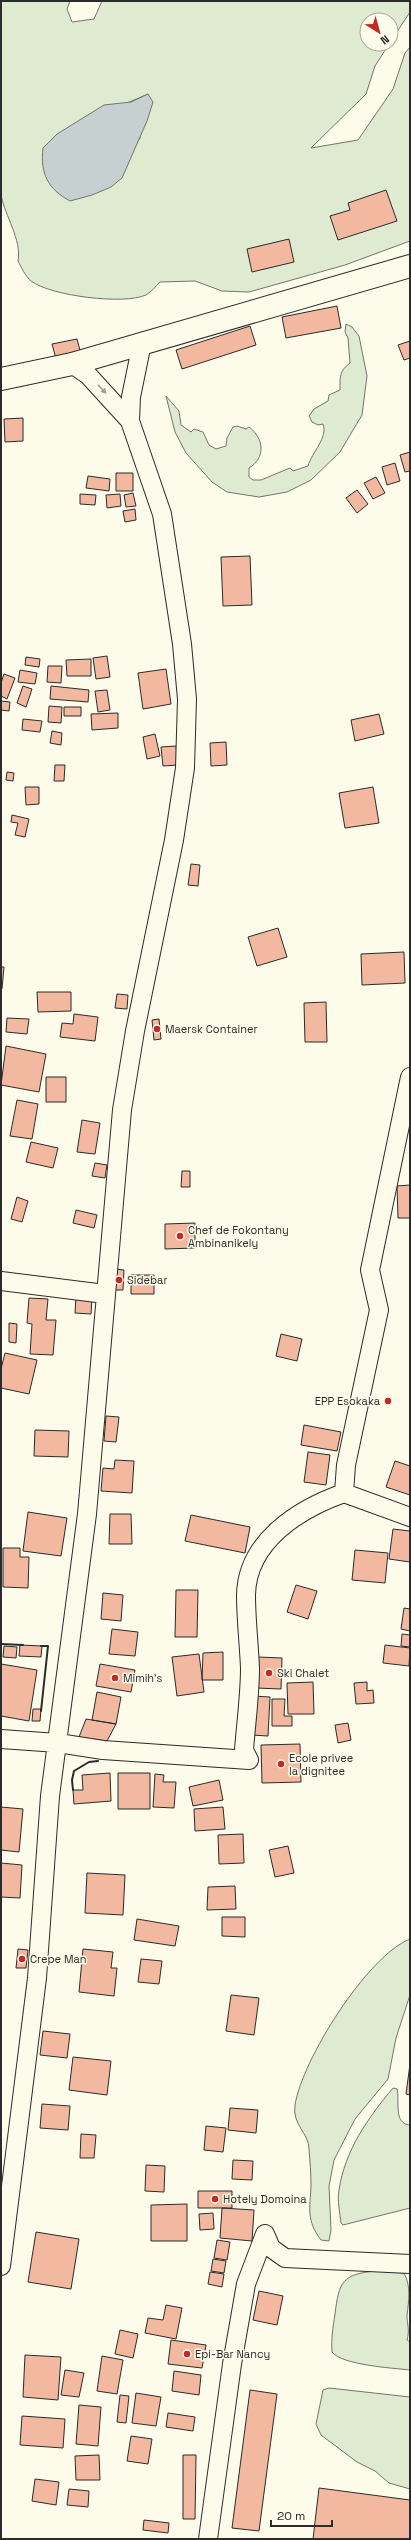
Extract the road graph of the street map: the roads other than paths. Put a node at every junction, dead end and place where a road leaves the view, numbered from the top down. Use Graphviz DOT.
graph roads {
  1 [pos="410,266"];
  2 [pos="142,343"];
  3 [pos="72,364"];
  4 [pos="1,379"];
  5 [pos="130,421"];
  6 [pos="410,1077"];
  7 [pos="1,1281"];
  8 [pos="105,1294"];
  9 [pos="344,1493"];
  10 [pos="410,1517"];
  11 [pos="1,1739"];
  12 [pos="58,1743"];
  13 [pos="3,2222"];
  14 [pos="410,2264"];
  15 [pos="1,2266"];
  16 [pos="208,2539"];
  1 -- 2 [label="main road"];
  2 -- 3 [label="main road"];
  2 -- 5 [label="street"];
  3 -- 4 [label="main road"];
  3 -- 5 [label="street, one-way"];
  5 -- 8 [label="street"];
  6 -- 9 [label="street"];
  7 -- 8 [label="street"];
  8 -- 12 [label="street"];
  9 -- 10 [label="street"];
  9 -- 12 [label="street"];
  11 -- 12 [label="street"];
  12 -- 13 [label="street"];
  13 -- 15 [label="street"];
  14 -- 16 [label="street"];
}
